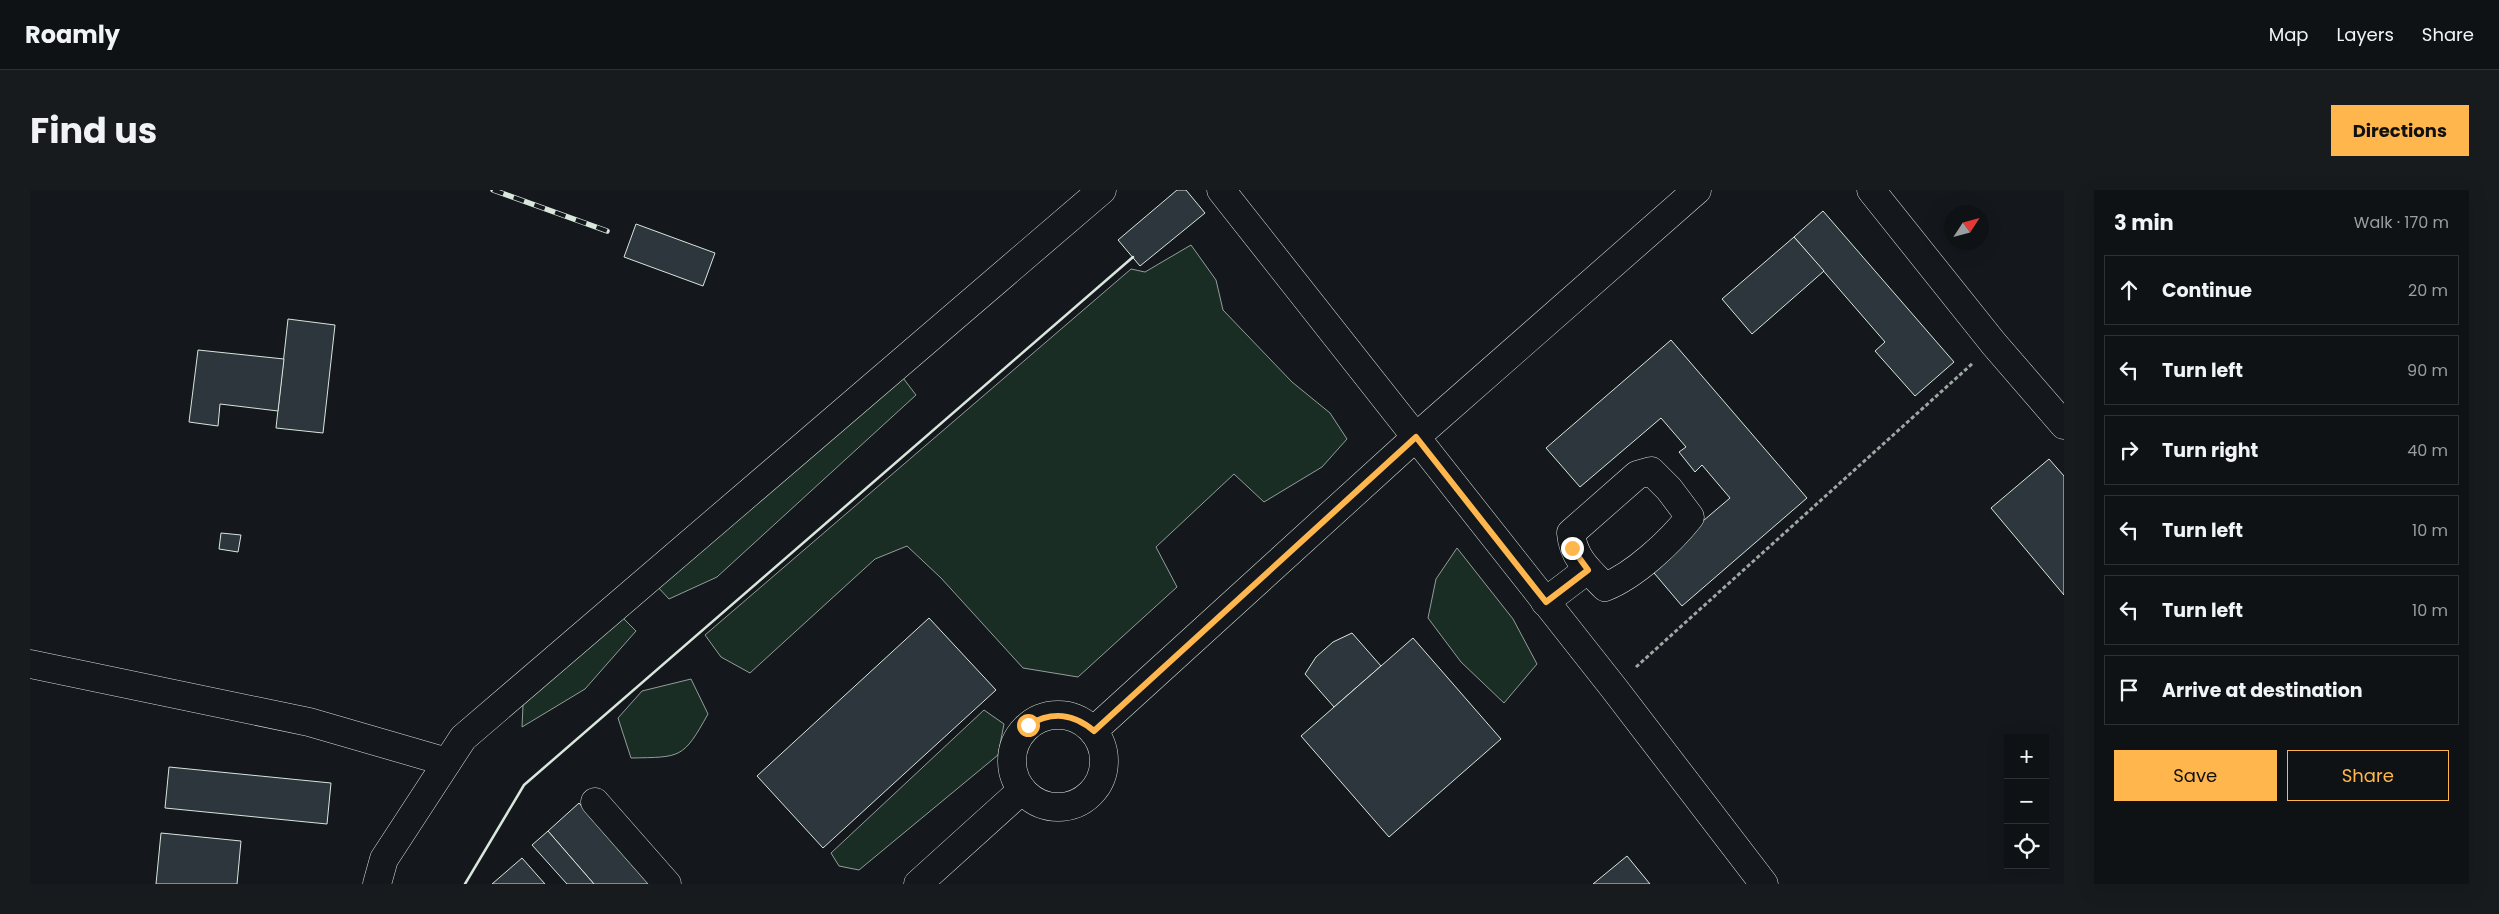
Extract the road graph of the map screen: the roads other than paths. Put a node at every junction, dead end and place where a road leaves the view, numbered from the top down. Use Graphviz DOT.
graph roads {
  1 [pos="1102,190"];
  2 [pos="1221,190"];
  3 [pos="1697,190"];
  4 [pos="1871,190"];
  5 [pos="2064,425"];
  6 [pos="1416,437"];
  7 [pos="1588,570"];
  8 [pos="1546,602"];
  9 [pos="30,664"];
  10 [pos="1094,731"];
  11 [pos="447,762"];
  12 [pos="1022,790"];
  13 [pos="595,802"];
  14 [pos="377,884"];
  15 [pos="667,884"];
  16 [pos="918,884"];
  17 [pos="1764,884"];
  1 -- 11 [label="lane"];
  2 -- 6 [label="lane"];
  3 -- 6 [label="lane"];
  4 -- 5 [label="lane"];
  6 -- 8 [label="lane"];
  6 -- 10 [label="lane"];
  7 -- 8 [label="lane"];
  8 -- 17 [label="lane"];
  9 -- 11 [label="lane"];
  10 -- 12 [label="lane"];
  10 -- 12 [label="lane"];
  11 -- 14 [label="lane"];
  12 -- 16 [label="lane"];
  13 -- 15 [label="lane"];
}
